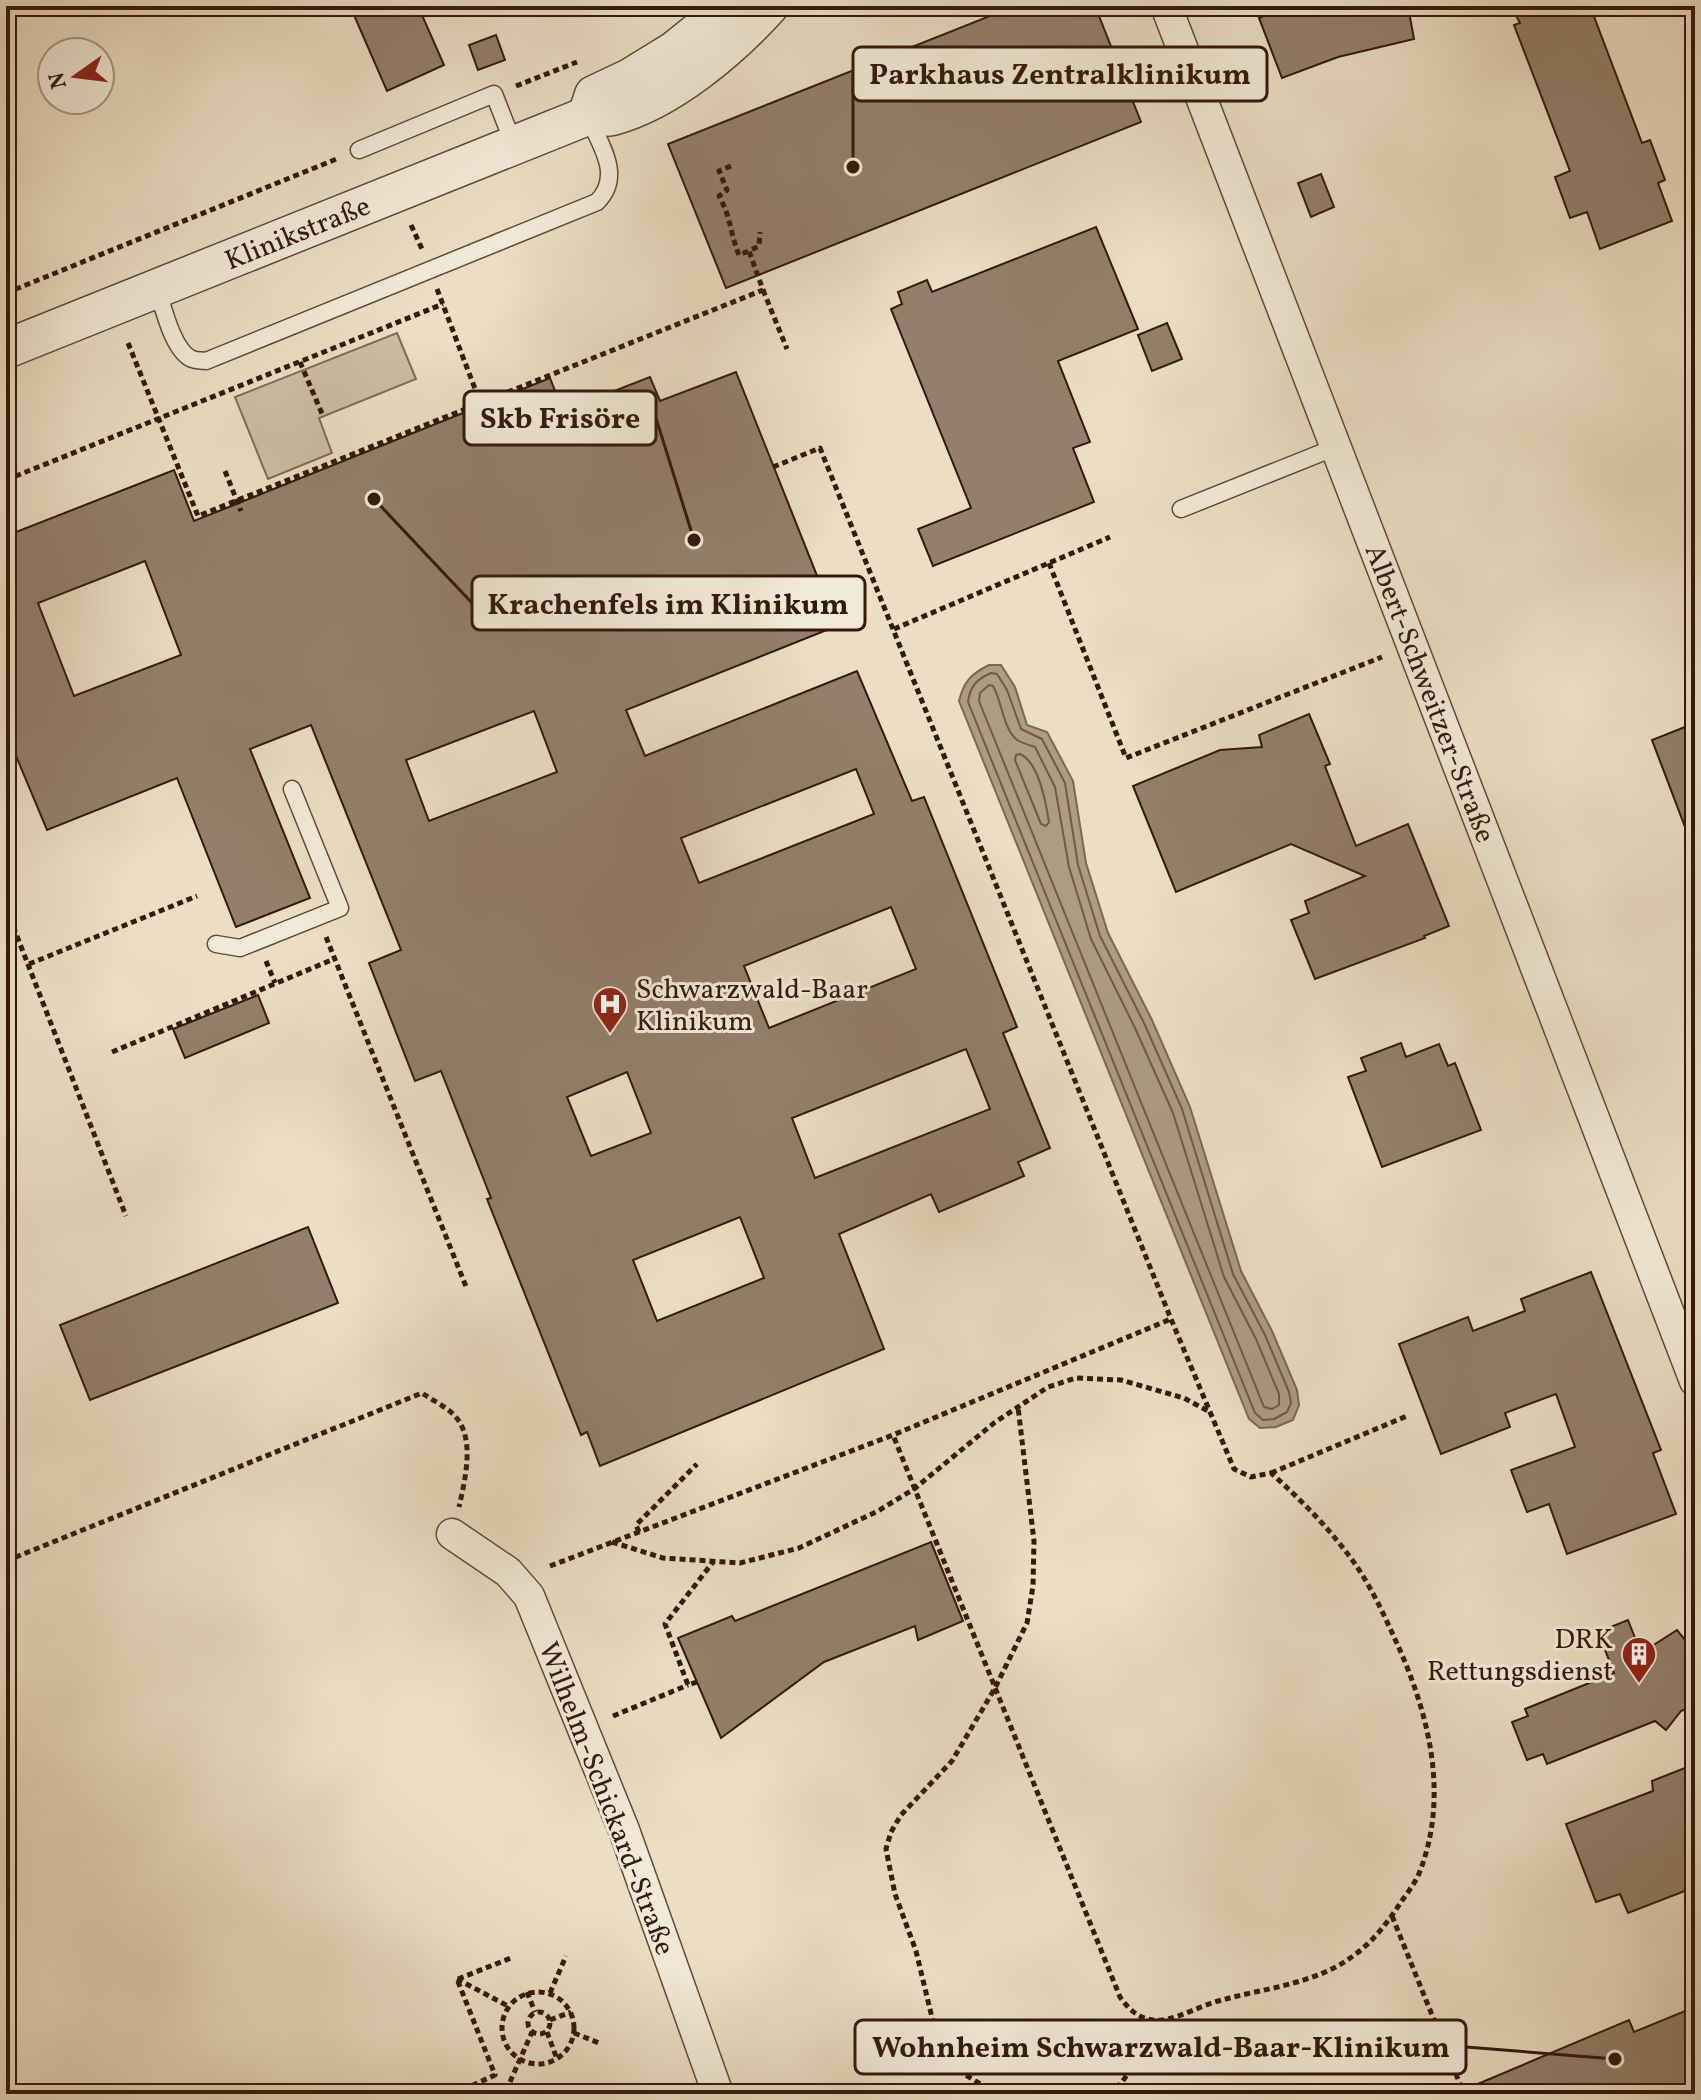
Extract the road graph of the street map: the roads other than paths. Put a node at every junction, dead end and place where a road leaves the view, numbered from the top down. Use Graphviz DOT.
graph roads {
  1 [pos="730,6"];
  2 [pos="769,6"];
  3 [pos="1166,6"];
  4 [pos="587,116"];
  5 [pos="514,145"];
  6 [pos="359,150"];
  7 [pos="157,288"];
  8 [pos="6,349"];
  9 [pos="1336,447"];
  10 [pos="1181,509"];
  11 [pos="292,789"];
  12 [pos="216,944"];
  13 [pos="1695,1381"];
  14 [pos="452,1534"];
  15 [pos="718,2094"];
  1 -- 4 [label="street"];
  2 -- 4 [label="street, Klinikstraße"];
  3 -- 9 [label="street, Albert-Schweitzer-Straße"];
  4 -- 5 [label="street, Klinikstraße"];
  4 -- 7 [label="lane"];
  5 -- 6 [label="lane"];
  5 -- 7 [label="street, Klinikstraße"];
  7 -- 8 [label="street, Klinikstraße"];
  9 -- 10 [label="lane"];
  9 -- 13 [label="street, Albert-Schweitzer-Straße"];
  11 -- 12 [label="lane"];
  14 -- 15 [label="street, Wilhelm-Schickard-Straße"];
}
